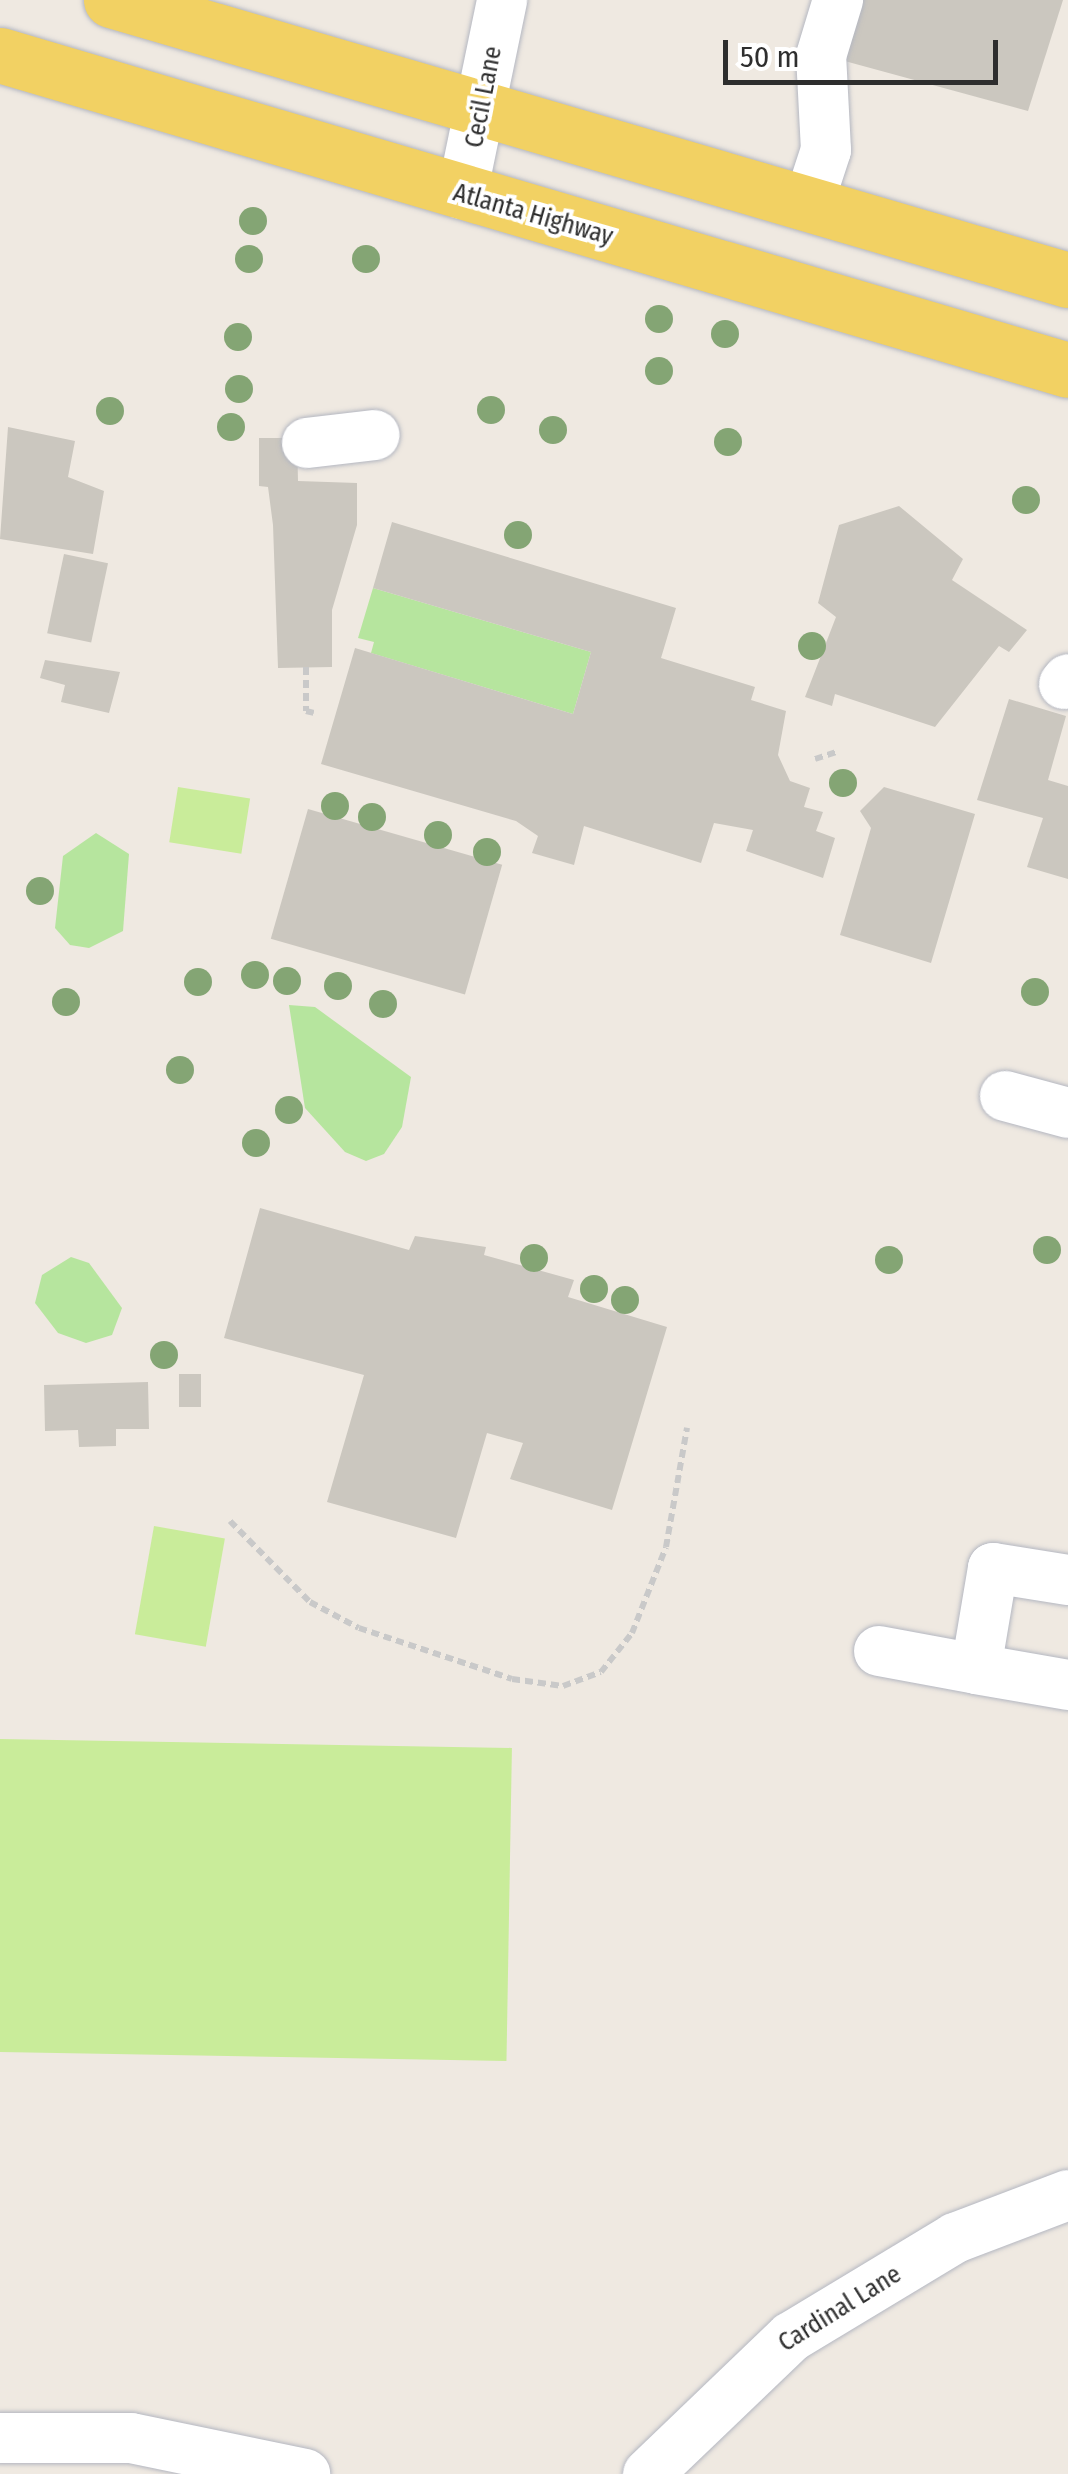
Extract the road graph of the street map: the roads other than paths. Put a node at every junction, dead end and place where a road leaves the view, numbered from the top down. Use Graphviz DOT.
graph roads {
  1 [pos="111,0"];
  2 [pos="502,0"];
  3 [pos="838,0"];
  4 [pos="0,55"];
  5 [pos="484,111"];
  6 [pos="462,194"];
  7 [pos="808,204"];
  8 [pos="1068,280"];
  9 [pos="1068,370"];
  10 [pos="375,435"];
  11 [pos="307,443"];
  12 [pos="1004,1096"];
  13 [pos="1068,1113"];
  14 [pos="1068,1580"];
  15 [pos="879,1651"];
  16 [pos="976,1669"];
  17 [pos="1068,1685"];
  18 [pos="1068,2196"];
  19 [pos="0,2438"];
  20 [pos="305,2474"];
  21 [pos="648,2474"];
  1 -- 5 [label="main road"];
  2 -- 5 [label="street, Cecil Lane"];
  3 -- 7 [label="street"];
  4 -- 6 [label="main road, Atlanta Highway"];
  5 -- 6 [label="street, Cecil Lane"];
  5 -- 7 [label="main road"];
  6 -- 9 [label="main road, Atlanta Highway"];
  7 -- 8 [label="main road"];
  10 -- 11 [label="street"];
  12 -- 13 [label="street"];
  14 -- 16 [label="street"];
  15 -- 16 [label="street"];
  16 -- 17 [label="street"];
  18 -- 21 [label="street, Cardinal Lane"];
  19 -- 20 [label="street"];
}
